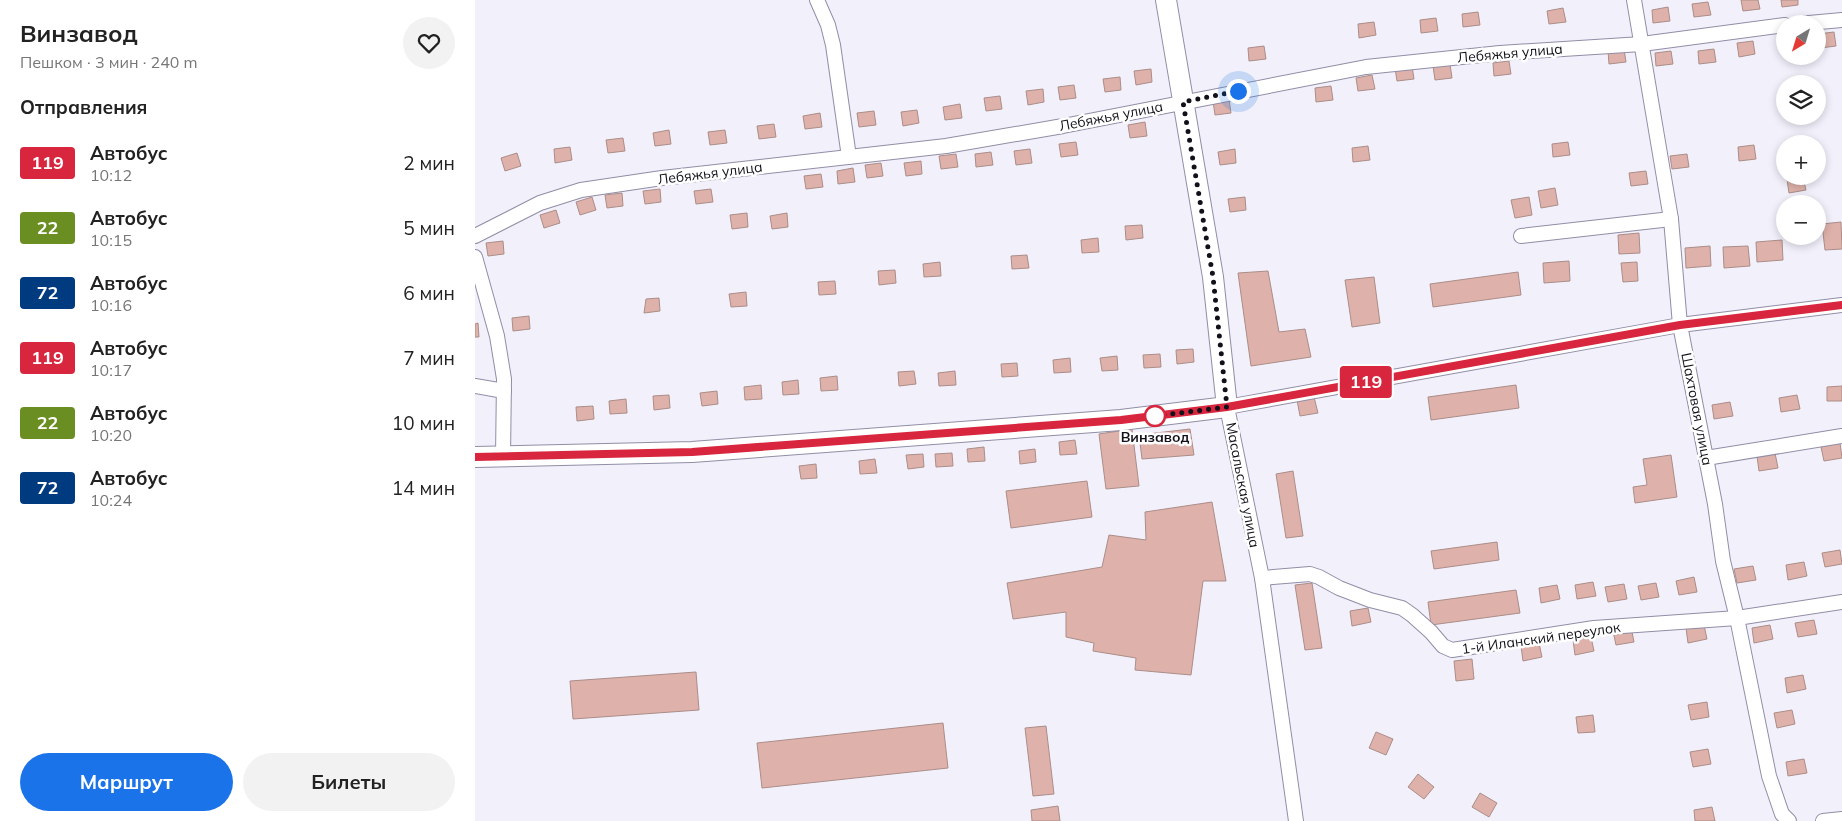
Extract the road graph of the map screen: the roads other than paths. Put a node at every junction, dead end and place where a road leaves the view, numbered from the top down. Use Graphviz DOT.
graph roads {
  1 [pos="817,0"];
  2 [pos="1166,0"];
  3 [pos="1634,0"];
  4 [pos="1842,20"];
  5 [pos="1826,21"];
  6 [pos="1776,26"];
  7 [pos="1642,44"];
  8 [pos="1183,102"];
  9 [pos="849,157"];
  10 [pos="1671,219"];
  11 [pos="475,236"];
  12 [pos="1521,236"];
  13 [pos="475,257"];
  14 [pos="1842,305"];
  15 [pos="1680,325"];
  16 [pos="475,386"];
  17 [pos="504,391"];
  18 [pos="1227,407"];
  19 [pos="1842,436"];
  20 [pos="475,457"];
  21 [pos="503,457"];
  22 [pos="1706,458"];
  23 [pos="1262,578"];
  24 [pos="1842,602"];
  25 [pos="1737,618"];
  26 [pos="1781,819"];
  27 [pos="1842,819"];
  28 [pos="1296,821"];
  29 [pos="1823,821"];
  1 -- 9 [label="street"];
  2 -- 8 [label="street, Масальская улица"];
  3 -- 7 [label="street, Шахтовая улица"];
  4 -- 5 [label="street"];
  6 -- 7 [label="street, Лебяжья улица"];
  7 -- 8 [label="street, Лебяжья улица"];
  7 -- 10 [label="street, Шахтовая улица"];
  8 -- 9 [label="street, Лебяжья улица"];
  8 -- 18 [label="street, Масальская улица"];
  9 -- 11 [label="street, Лебяжья улица"];
  10 -- 12 [label="street"];
  10 -- 15 [label="street, Шахтовая улица"];
  13 -- 17 [label="street"];
  14 -- 15 [label="street"];
  15 -- 18 [label="street"];
  15 -- 22 [label="street, Шахтовая улица"];
  16 -- 17 [label="street"];
  17 -- 21 [label="street"];
  18 -- 21 [label="street"];
  18 -- 23 [label="street, Масальская улица"];
  19 -- 22 [label="street"];
  20 -- 21 [label="street"];
  22 -- 25 [label="street, Шахтовая улица"];
  23 -- 25 [label="street, 1-й Иланский переулок"];
  23 -- 28 [label="street, Масальская улица"];
  24 -- 25 [label="street, 1-й Иланский переулок"];
  25 -- 26 [label="street, Шахтовая улица"];
  27 -- 29 [label="street"];
}
